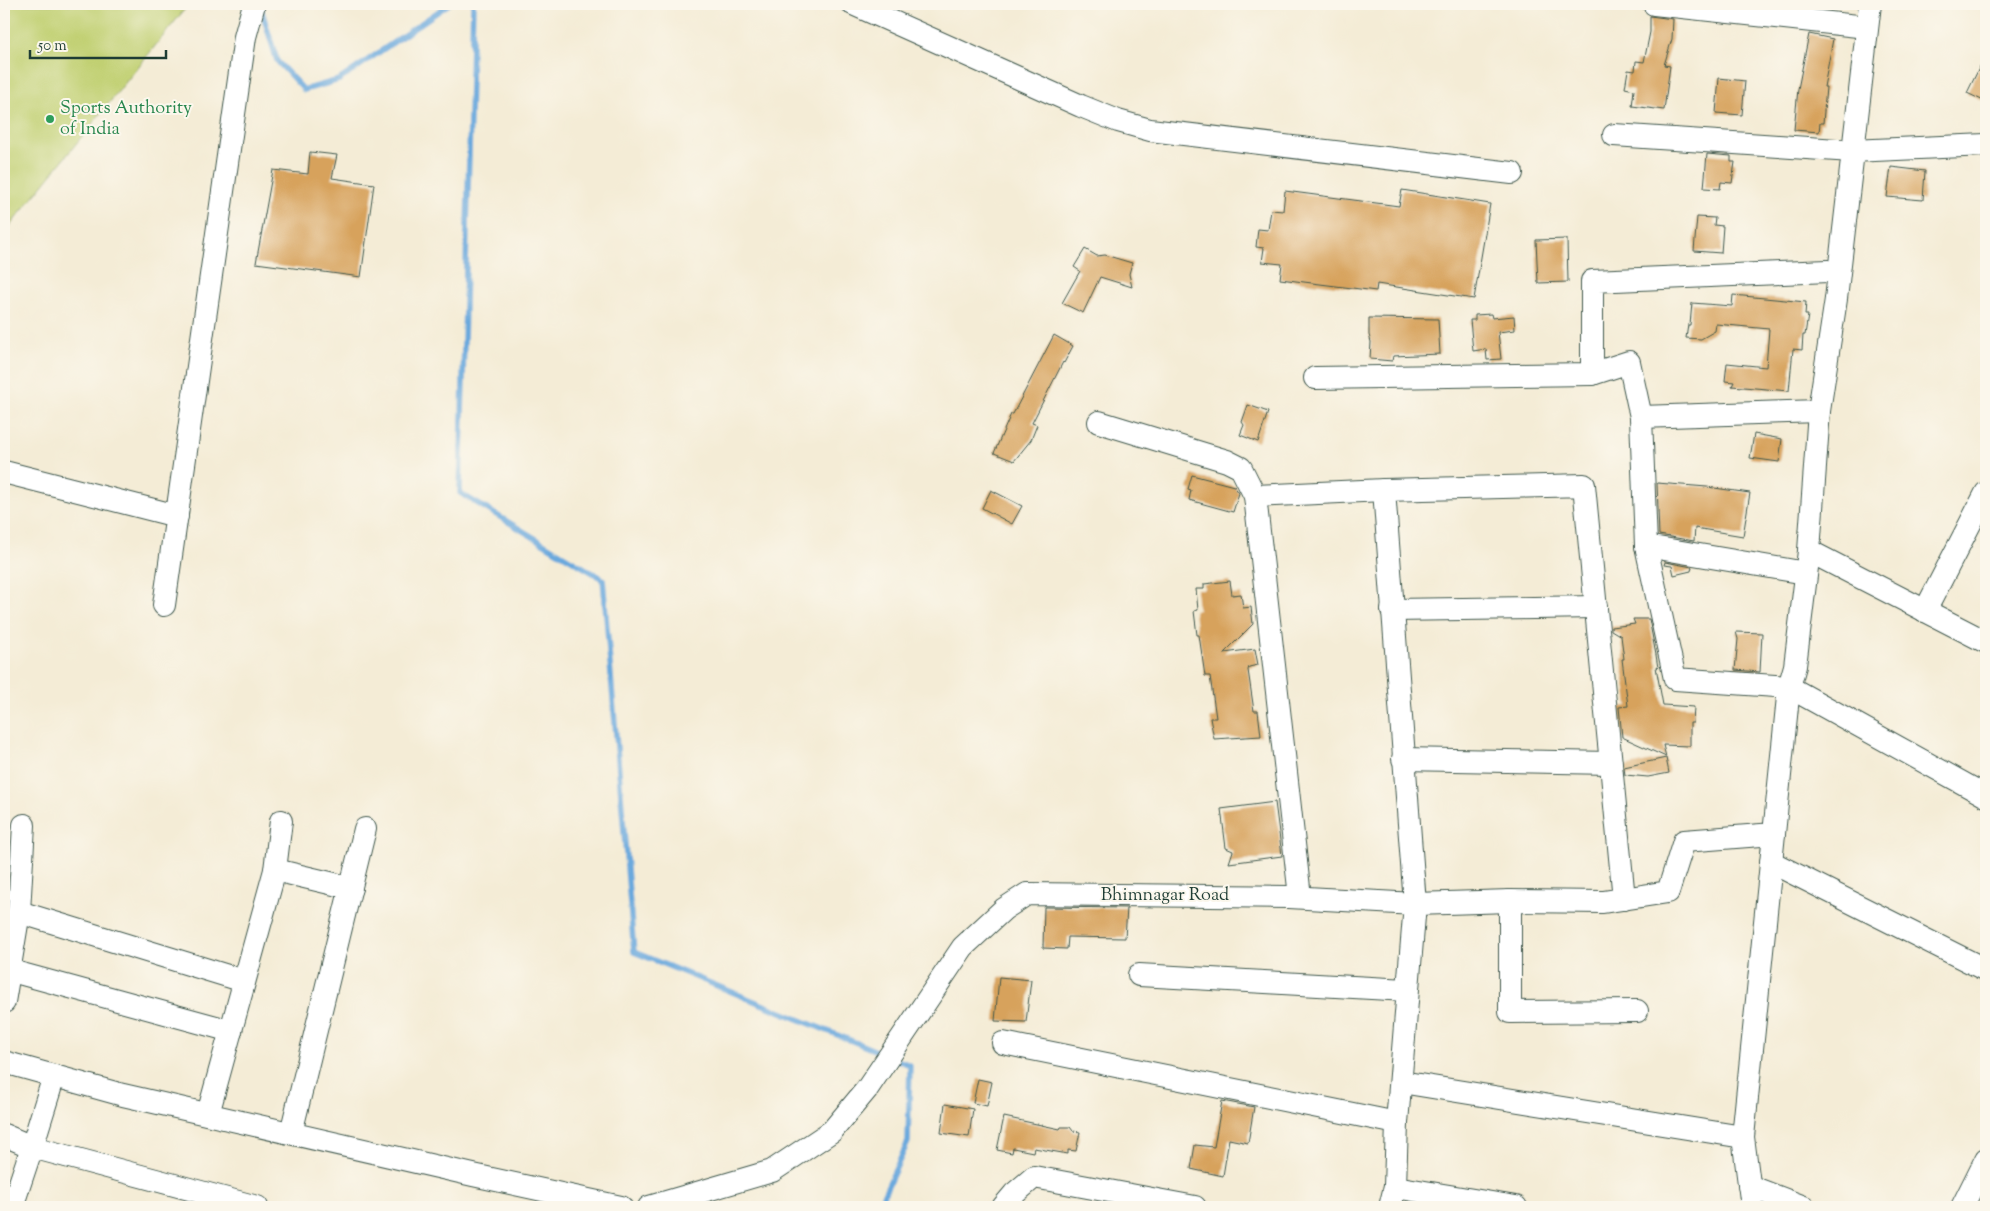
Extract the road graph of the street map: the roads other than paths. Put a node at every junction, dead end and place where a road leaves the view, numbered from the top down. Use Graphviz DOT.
graph roads {
  1 [pos="254,4"];
  2 [pos="853,4"];
  3 [pos="1654,4"];
  4 [pos="1870,4"];
  5 [pos="1867,27"];
  6 [pos="1614,135"];
  7 [pos="1986,145"];
  8 [pos="1852,151"];
  9 [pos="1512,173"];
  10 [pos="1828,271"];
  11 [pos="1592,374"];
  12 [pos="1315,378"];
  13 [pos="1819,411"];
  14 [pos="1641,417"];
  15 [pos="1099,422"];
  16 [pos="4,472"];
  17 [pos="1384,490"];
  18 [pos="1986,493"];
  19 [pos="1255,496"];
  20 [pos="177,516"];
  21 [pos="1646,546"];
  22 [pos="1809,551"];
  23 [pos="1806,573"];
  24 [pos="164,605"];
  25 [pos="1596,607"];
  26 [pos="1392,610"];
  27 [pos="1925,611"];
  28 [pos="1986,642"];
  29 [pos="1789,686"];
  30 [pos="1403,759"];
  31 [pos="1610,763"];
  32 [pos="1986,796"];
  33 [pos="281,821"];
  34 [pos="24,825"];
  35 [pos="365,829"];
  36 [pos="1774,834"];
  37 [pos="1771,862"];
  38 [pos="275,870"];
  39 [pos="351,888"];
  40 [pos="1300,897"];
  41 [pos="1624,899"];
  42 [pos="1510,901"];
  43 [pos="1415,904"];
  44 [pos="19,912"];
  45 [pos="6,970"];
  46 [pos="1986,970"];
  47 [pos="1139,975"];
  48 [pos="244,981"];
  49 [pos="1407,990"];
  50 [pos="4,1002"];
  51 [pos="1637,1011"];
  52 [pos="231,1031"];
  53 [pos="1003,1043"];
  54 [pos="4,1062"];
  55 [pos="54,1076"];
  56 [pos="1401,1082"];
  57 [pos="208,1114"];
  58 [pos="1397,1123"];
  59 [pos="291,1133"];
  60 [pos="4,1136"];
  61 [pos="1744,1137"];
  62 [pos="32,1147"];
  63 [pos="1986,1159"];
  64 [pos="1393,1197"];
  65 [pos="1750,1197"];
  66 [pos="700,1200"];
  67 [pos="9,1205"];
  68 [pos="257,1207"];
  69 [pos="621,1207"];
  70 [pos="649,1207"];
  71 [pos="1003,1207"];
  72 [pos="1195,1207"];
  73 [pos="1516,1207"];
  74 [pos="1804,1207"];
  75 [pos="1962,1207"];
  1 -- 20 [label="street"];
  2 -- 9 [label="street"];
  3 -- 5 [label="street"];
  4 -- 5 [label="street"];
  5 -- 8 [label="street"];
  6 -- 8 [label="street"];
  7 -- 8 [label="street"];
  8 -- 13 [label="street"];
  10 -- 11 [label="street"];
  11 -- 12 [label="street"];
  11 -- 14 [label="street"];
  13 -- 14 [label="street"];
  13 -- 22 [label="street"];
  14 -- 21 [label="street"];
  15 -- 19 [label="street"];
  16 -- 20 [label="street"];
  17 -- 19 [label="street"];
  17 -- 25 [label="street"];
  17 -- 26 [label="street"];
  18 -- 27 [label="street"];
  19 -- 40 [label="street"];
  20 -- 24 [label="street"];
  21 -- 23 [label="street"];
  21 -- 29 [label="street"];
  22 -- 23 [label="street"];
  22 -- 27 [label="street"];
  23 -- 29 [label="street"];
  25 -- 26 [label="street"];
  25 -- 31 [label="street"];
  26 -- 30 [label="street"];
  27 -- 28 [label="street"];
  29 -- 32 [label="street"];
  29 -- 36 [label="street"];
  30 -- 31 [label="street"];
  30 -- 43 [label="street"];
  31 -- 41 [label="street"];
  33 -- 38 [label="street"];
  34 -- 44 [label="street"];
  35 -- 39 [label="street"];
  36 -- 37 [label="street"];
  36 -- 41 [label="street, Bhimnagar Road"];
  37 -- 46 [label="street"];
  37 -- 61 [label="street"];
  38 -- 39 [label="street"];
  38 -- 48 [label="street"];
  39 -- 59 [label="street"];
  40 -- 43 [label="street, Bhimnagar Road"];
  40 -- 66 [label="street, Bhimnagar Road"];
  41 -- 42 [label="street, Bhimnagar Road"];
  42 -- 43 [label="street, Bhimnagar Road"];
  42 -- 51 [label="street"];
  43 -- 49 [label="street"];
  44 -- 45 [label="street"];
  44 -- 48 [label="street"];
  45 -- 50 [label="street"];
  45 -- 52 [label="street"];
  47 -- 49 [label="street"];
  48 -- 52 [label="street"];
  49 -- 56 [label="street"];
  52 -- 57 [label="street"];
  53 -- 58 [label="street"];
  54 -- 55 [label="street"];
  55 -- 57 [label="street"];
  55 -- 62 [label="street"];
  56 -- 58 [label="street"];
  56 -- 61 [label="street"];
  57 -- 59 [label="street"];
  58 -- 64 [label="street"];
  59 -- 69 [label="street"];
  60 -- 62 [label="street"];
  61 -- 65 [label="street"];
  62 -- 67 [label="street"];
  62 -- 68 [label="street"];
  63 -- 75 [label="street"];
  64 -- 73 [label="street"];
  65 -- 74 [label="street"];
  66 -- 70 [label="street, Bhimnagar Road"];
  71 -- 72 [label="street"];
}
